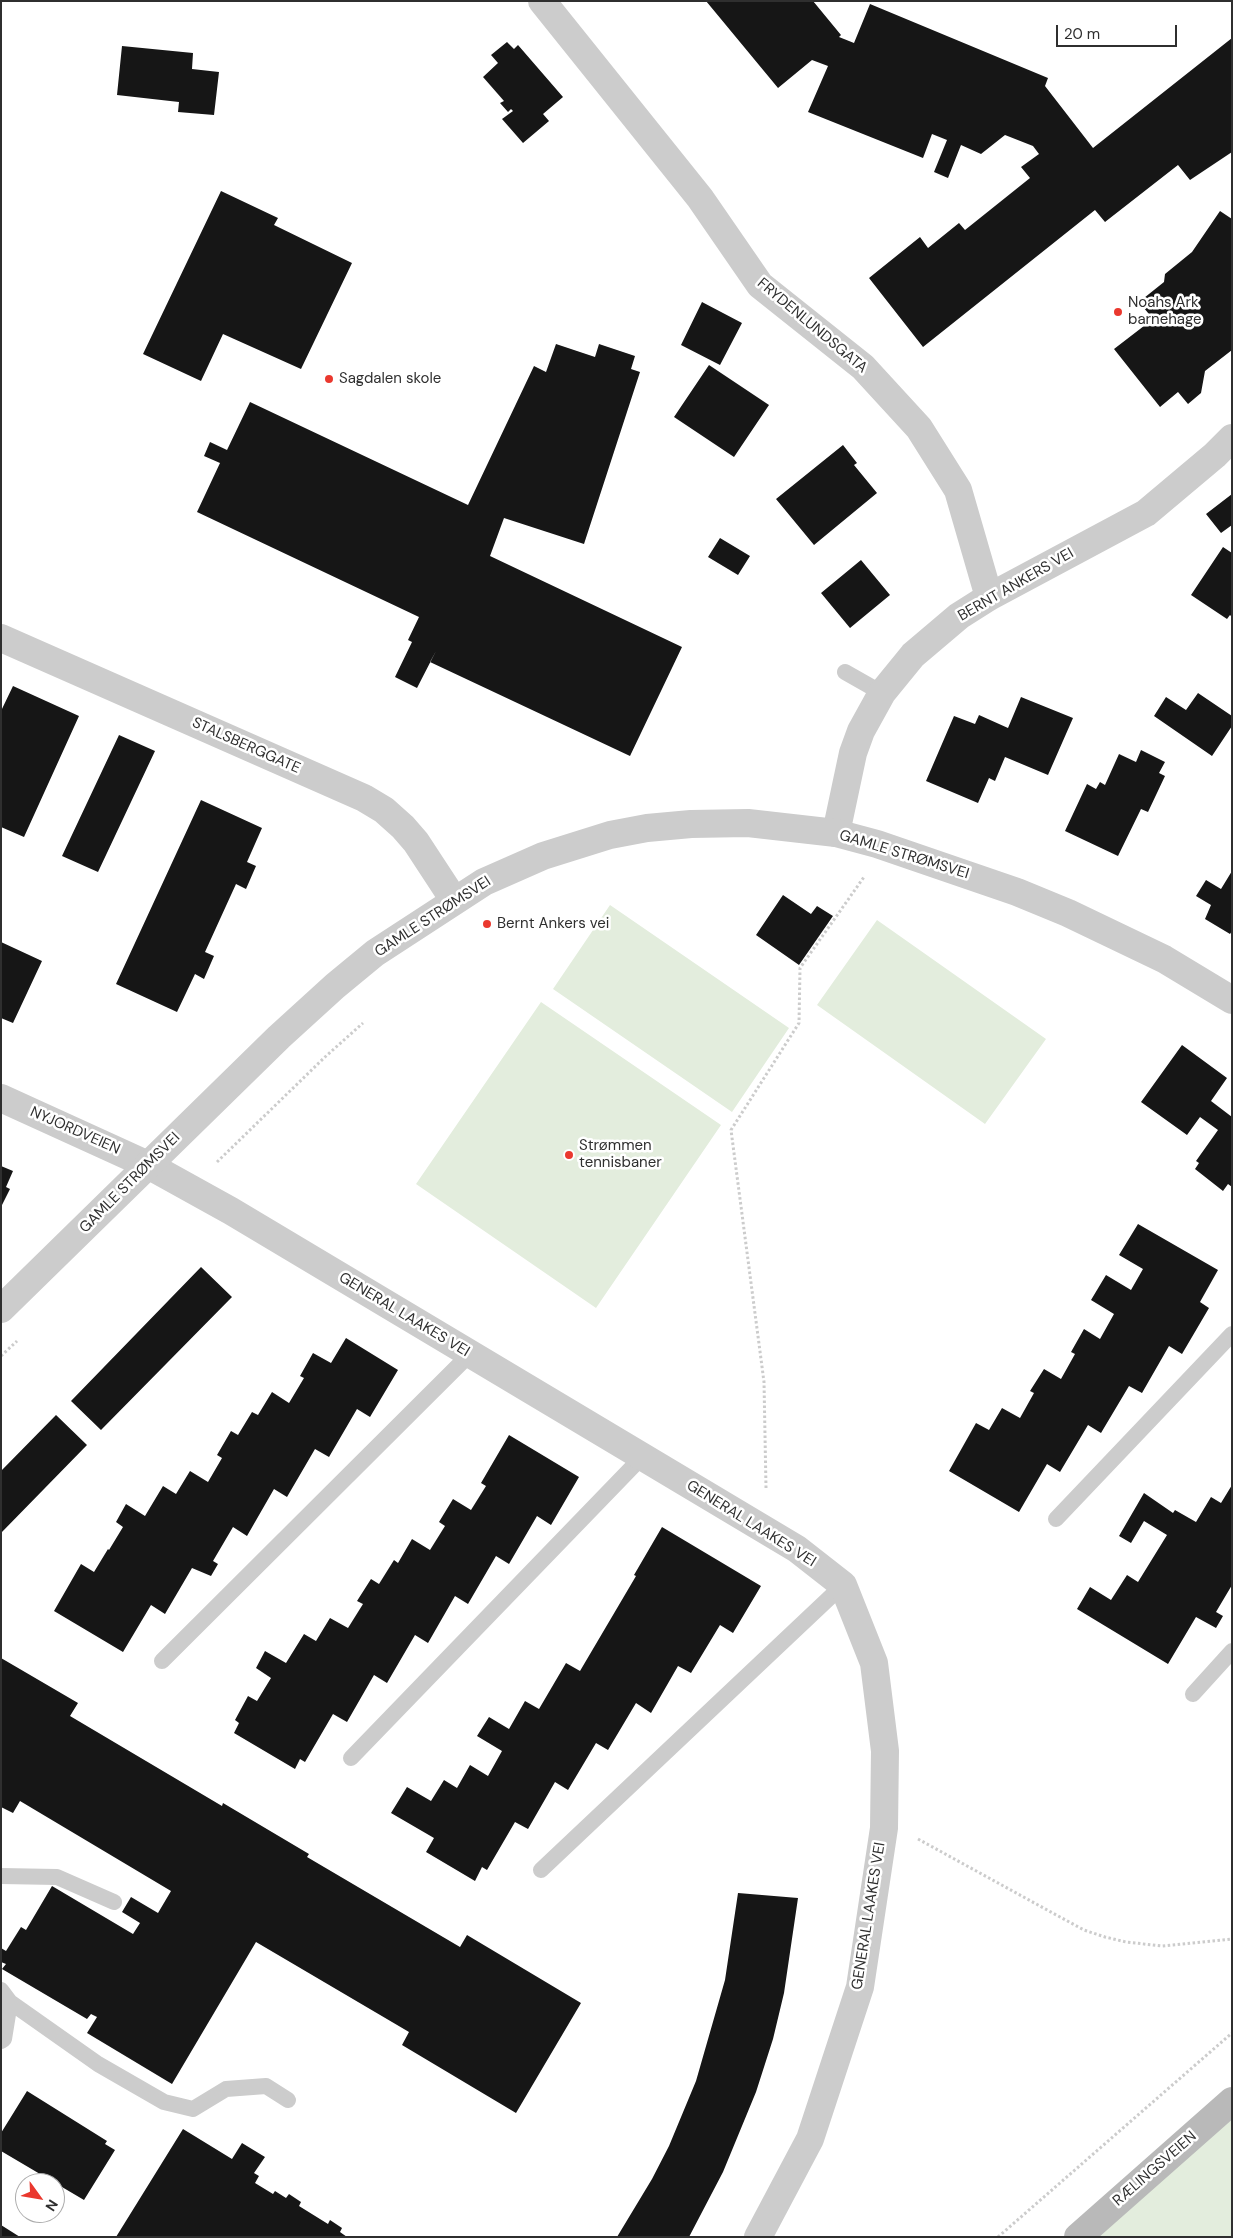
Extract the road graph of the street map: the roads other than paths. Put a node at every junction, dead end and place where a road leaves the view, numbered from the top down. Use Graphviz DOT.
graph roads {
  1 [pos="542,1"];
  2 [pos="1232,438"];
  3 [pos="989,598"];
  4 [pos="1,638"];
  5 [pos="845,672"];
  6 [pos="882,693"];
  7 [pos="836,833"];
  8 [pos="454,900"];
  9 [pos="1232,1000"];
  10 [pos="1,1098"];
  11 [pos="148,1165"];
  12 [pos="1,1309"];
  13 [pos="1232,1334"];
  14 [pos="469,1355"];
  15 [pos="642,1456"];
  16 [pos="1056,1519"];
  17 [pos="843,1585"];
  18 [pos="1232,1651"];
  19 [pos="162,1660"];
  20 [pos="1193,1694"];
  21 [pos="351,1758"];
  22 [pos="541,1870"];
  23 [pos="1,1876"];
  24 [pos="114,1902"];
  25 [pos="5,1996"];
  26 [pos="1,2040"];
  27 [pos="288,2100"];
  28 [pos="1232,2102"];
  29 [pos="758,2237"];
  30 [pos="1078,2237"];
  1 -- 3 [label="street, FRYDENLUNDSGATA"];
  2 -- 3 [label="street, BERNT ANKERS VEI"];
  3 -- 6 [label="street, BERNT ANKERS VEI"];
  4 -- 8 [label="street, STALSBERGGATE"];
  5 -- 6 [label="lane"];
  6 -- 7 [label="street, BERNT ANKERS VEI"];
  7 -- 8 [label="street, GAMLE STRØMSVEI"];
  7 -- 9 [label="street, GAMLE STRØMSVEI"];
  8 -- 11 [label="street, GAMLE STRØMSVEI"];
  10 -- 11 [label="street, NYJORDVEIEN"];
  11 -- 12 [label="street, GAMLE STRØMSVEI"];
  11 -- 14 [label="street, GENERAL LAAKES VEI"];
  13 -- 16 [label="lane"];
  14 -- 15 [label="street, GENERAL LAAKES VEI"];
  14 -- 19 [label="lane"];
  15 -- 17 [label="street, GENERAL LAAKES VEI"];
  15 -- 21 [label="lane"];
  17 -- 22 [label="lane"];
  17 -- 29 [label="street, GENERAL LAAKES VEI"];
  18 -- 20 [label="lane"];
  23 -- 24 [label="lane"];
  25 -- 26 [label="lane"];
  25 -- 27 [label="lane"];
  28 -- 30 [label="main road, RÆLINGSVEIEN"];
}
